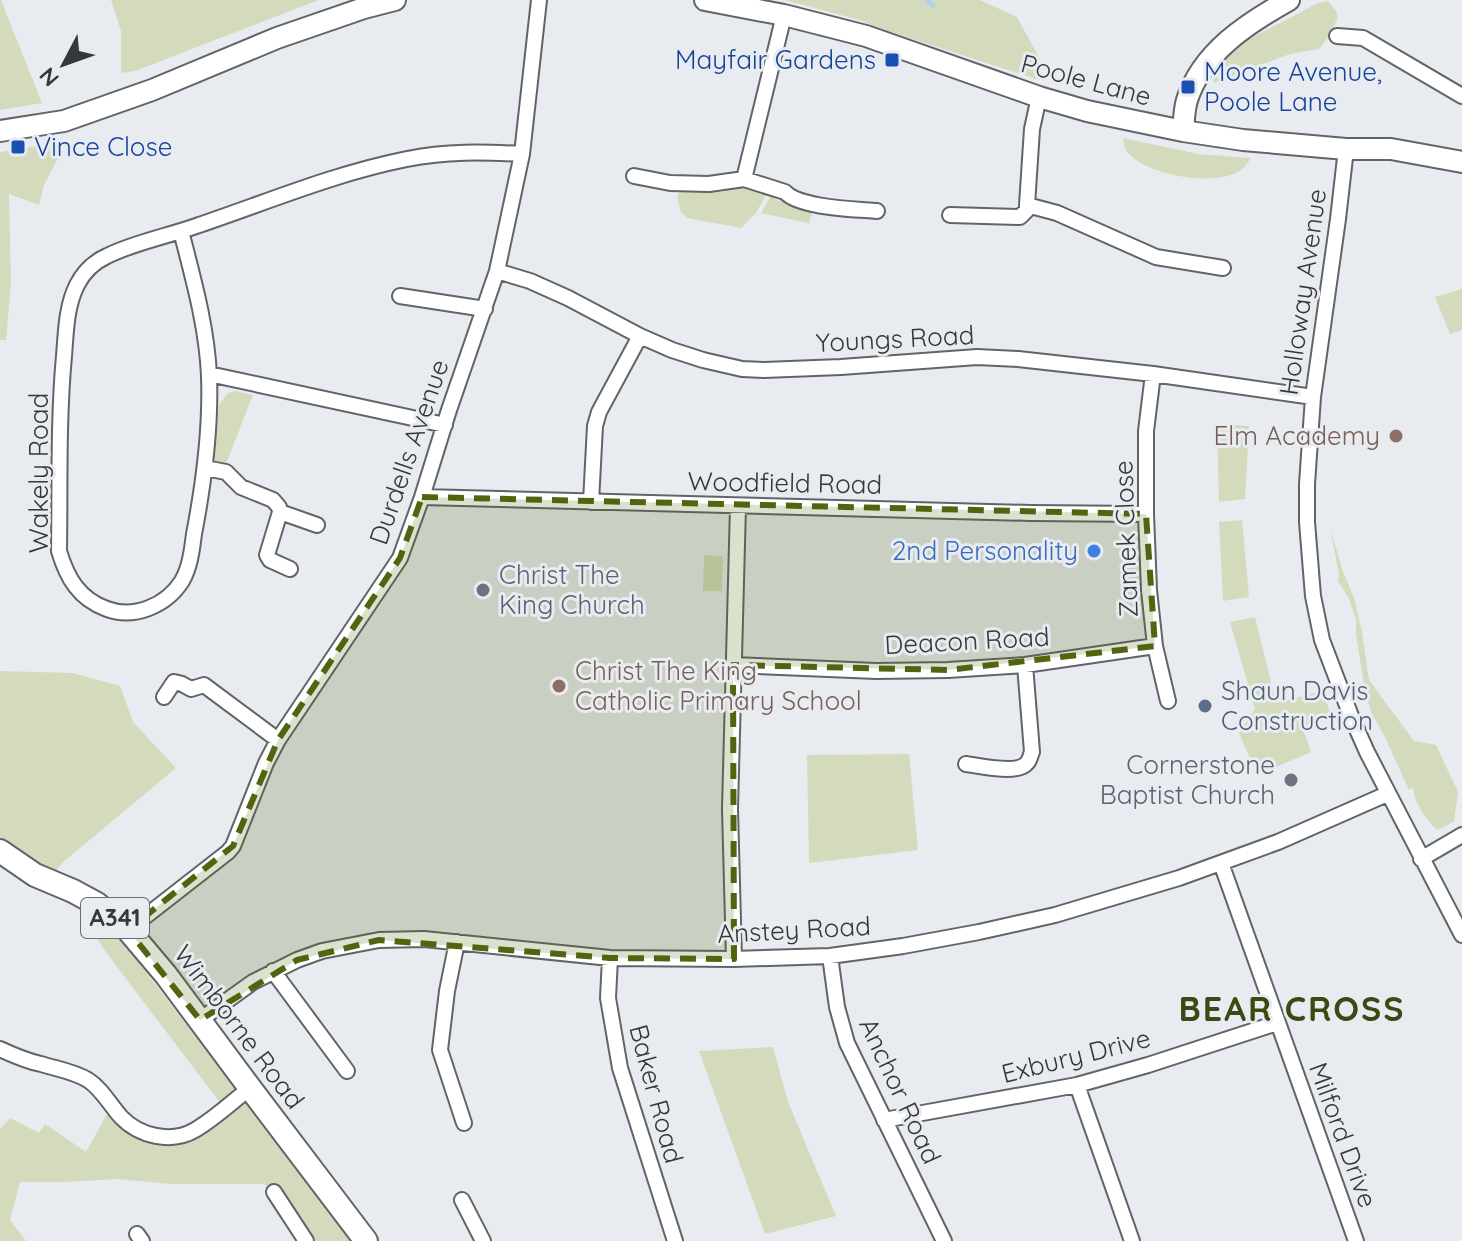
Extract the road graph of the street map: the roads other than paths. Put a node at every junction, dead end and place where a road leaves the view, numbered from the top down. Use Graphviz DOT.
graph roads {
  1 [pos="395,0"];
  2 [pos="539,0"];
  3 [pos="705,0"];
  4 [pos="1282,2"];
  5 [pos="784,15"];
  6 [pos="1337,36"];
  7 [pos="1462,96"];
  8 [pos="1039,97"];
  9 [pos="0,131"];
  10 [pos="1183,131"];
  11 [pos="1346,149"];
  12 [pos="522,154"];
  13 [pos="1462,162"];
  14 [pos="634,176"];
  15 [pos="744,179"];
  16 [pos="1027,205"];
  17 [pos="877,211"];
  18 [pos="950,215"];
  19 [pos="181,231"];
  20 [pos="1223,268"];
  21 [pos="497,271"];
  22 [pos="400,296"];
  23 [pos="485,309"];
  24 [pos="640,336"];
  25 [pos="209,374"];
  26 [pos="1153,374"];
  27 [pos="1313,397"];
  28 [pos="445,425"];
  29 [pos="205,468"];
  30 [pos="422,497"];
  31 [pos="591,502"];
  32 [pos="738,506"];
  33 [pos="280,512"];
  34 [pos="1146,514"];
  35 [pos="317,525"];
  36 [pos="290,569"];
  37 [pos="1155,646"];
  38 [pos="733,665"];
  39 [pos="1025,665"];
  40 [pos="164,697"];
  41 [pos="1168,701"];
  42 [pos="278,740"];
  43 [pos="966,764"];
  44 [pos="1387,794"];
  45 [pos="1462,835"];
  46 [pos="0,851"];
  47 [pos="1421,859"];
  48 [pos="1221,863"];
  49 [pos="1460,929"];
  50 [pos="128,930"];
  51 [pos="457,942"];
  52 [pos="830,956"];
  53 [pos="610,958"];
  54 [pos="734,959"];
  55 [pos="273,971"];
  56 [pos="200,1020"];
  57 [pos="1277,1023"];
  58 [pos="0,1049"];
  59 [pos="347,1071"];
  60 [pos="1077,1085"];
  61 [pos="250,1088"];
  62 [pos="884,1120"];
  63 [pos="464,1123"];
  64 [pos="274,1192"];
  65 [pos="462,1200"];
  66 [pos="306,1241"];
  67 [pos="366,1241"];
  68 [pos="483,1241"];
  69 [pos="675,1241"];
  70 [pos="944,1241"];
  71 [pos="1132,1241"];
  72 [pos="1356,1241"];
  1 -- 9 [label="street"];
  2 -- 12 [label="street, Durdells Avenue"];
  3 -- 5 [label="street, Poole Lane"];
  4 -- 10 [label="street"];
  5 -- 8 [label="street, Poole Lane"];
  5 -- 15 [label="street"];
  6 -- 7 [label="street"];
  8 -- 10 [label="street, Poole Lane"];
  8 -- 16 [label="street"];
  10 -- 11 [label="street, Poole Lane"];
  11 -- 13 [label="street, Poole Lane"];
  11 -- 27 [label="street, Holloway Avenue"];
  12 -- 19 [label="street, Wakely Road"];
  12 -- 21 [label="street, Durdells Avenue"];
  14 -- 15 [label="street"];
  15 -- 17 [label="street"];
  16 -- 18 [label="street"];
  16 -- 20 [label="street"];
  19 -- 25 [label="street, Wakely Road"];
  19 -- 29 [label="street, Wakely Road"];
  21 -- 23 [label="street, Durdells Avenue"];
  21 -- 24 [label="street, Youngs Road"];
  22 -- 23 [label="street"];
  23 -- 28 [label="street, Durdells Avenue"];
  24 -- 26 [label="street, Youngs Road"];
  24 -- 31 [label="street"];
  25 -- 28 [label="street"];
  25 -- 29 [label="street, Wakely Road"];
  26 -- 27 [label="street, Youngs Road"];
  26 -- 34 [label="street, Zamek Close"];
  27 -- 44 [label="street, Holloway Avenue"];
  28 -- 30 [label="street, Durdells Avenue"];
  29 -- 33 [label="street"];
  30 -- 31 [label="street, Woodfield Road"];
  30 -- 42 [label="street, Durdells Avenue"];
  31 -- 32 [label="street, Woodfield Road"];
  32 -- 34 [label="street, Woodfield Road"];
  32 -- 38 [label="street"];
  33 -- 35 [label="street"];
  33 -- 36 [label="street"];
  34 -- 37 [label="street, Zamek Close"];
  37 -- 39 [label="street, Deacon Road"];
  37 -- 41 [label="street, Zamek Close"];
  38 -- 39 [label="street, Deacon Road"];
  38 -- 54 [label="street"];
  39 -- 43 [label="street"];
  40 -- 42 [label="street"];
  42 -- 50 [label="street, Durdells Avenue"];
  44 -- 47 [label="street, Holloway Avenue"];
  44 -- 48 [label="street, Anstey Road"];
  45 -- 47 [label="street"];
  46 -- 50 [label="main road, Wimborne Road / A341"];
  47 -- 49 [label="street, Holloway Avenue"];
  48 -- 52 [label="street, Anstey Road"];
  48 -- 57 [label="street, Milford Drive"];
  50 -- 56 [label="main road, Wimborne Road / A341"];
  51 -- 53 [label="street, Anstey Road"];
  51 -- 55 [label="street, Anstey Road"];
  51 -- 63 [label="street"];
  52 -- 54 [label="street, Anstey Road"];
  52 -- 62 [label="street, Anchor Road"];
  53 -- 54 [label="street, Anstey Road"];
  53 -- 69 [label="street, Baker Road"];
  55 -- 56 [label="street, Anstey Road"];
  55 -- 59 [label="street"];
  56 -- 61 [label="main road, Wimborne Road / A341"];
  57 -- 60 [label="street, Exbury Drive"];
  57 -- 72 [label="street, Milford Drive"];
  58 -- 61 [label="street"];
  60 -- 62 [label="street, Exbury Drive"];
  60 -- 71 [label="street"];
  61 -- 67 [label="main road, Wimborne Road / A341"];
  62 -- 70 [label="street, Anchor Road"];
  64 -- 66 [label="street"];
  65 -- 68 [label="street"];
}
